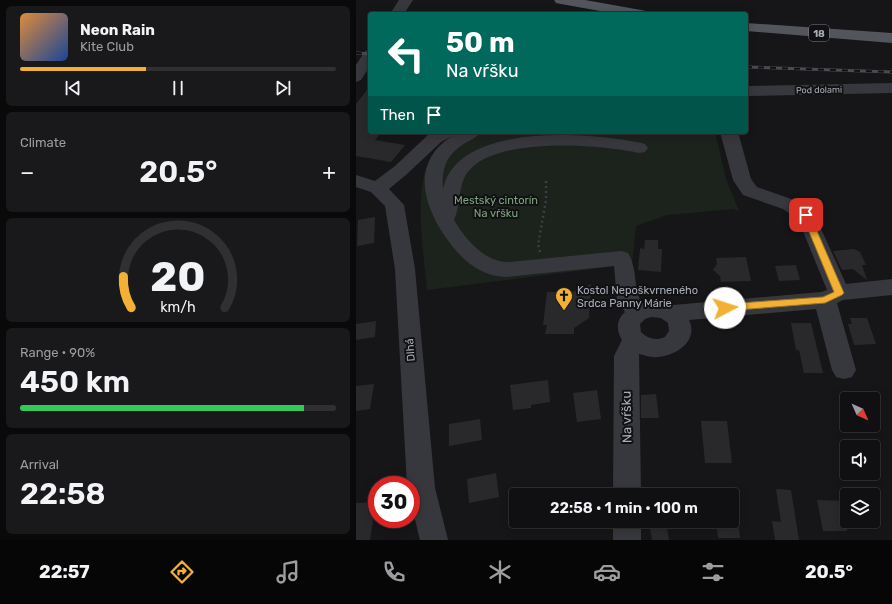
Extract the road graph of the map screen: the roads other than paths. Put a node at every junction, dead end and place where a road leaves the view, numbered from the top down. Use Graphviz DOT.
graph roads {
  1 [pos="406,0"];
  2 [pos="561,0"];
  3 [pos="398,12"];
  4 [pos="630,12"];
  5 [pos="748,27"];
  6 [pos="892,38"];
  7 [pos="892,88"];
  8 [pos="748,91"];
  9 [pos="444,134"];
  10 [pos="469,134"];
  11 [pos="730,134"];
  12 [pos="639,148"];
  13 [pos="356,181"];
  14 [pos="378,188"];
  15 [pos="445,219"];
  16 [pos="892,288"];
  17 [pos="832,296"];
  18 [pos="637,313"];
  19 [pos="671,313"];
  20 [pos="633,340"];
  21 [pos="844,370"];
  22 [pos="627,488"];
  23 [pos="627,528"];
  24 [pos="434,540"];
  25 [pos="627,540"];
  1 -- 3 [label="street"];
  2 -- 4 [label="main road"];
  5 -- 6 [label="main road, 18"];
  7 -- 8 [label="street, Pod dolami"];
  9 -- 14 [label="street"];
  10 -- 15 [label="street"];
  11 -- 17 [label="street"];
  12 -- 15 [label="street"];
  13 -- 14 [label="street, Dlhá"];
  14 -- 24 [label="street, Dlhá"];
  15 -- 18 [label="street"];
  16 -- 17 [label="street"];
  17 -- 19 [label="street"];
  17 -- 21 [label="street"];
  18 -- 19 [label="street"];
  18 -- 20 [label="street"];
  19 -- 20 [label="street"];
  20 -- 22 [label="street, Na vŕšku"];
  23 -- 25 [label="street"];
}
